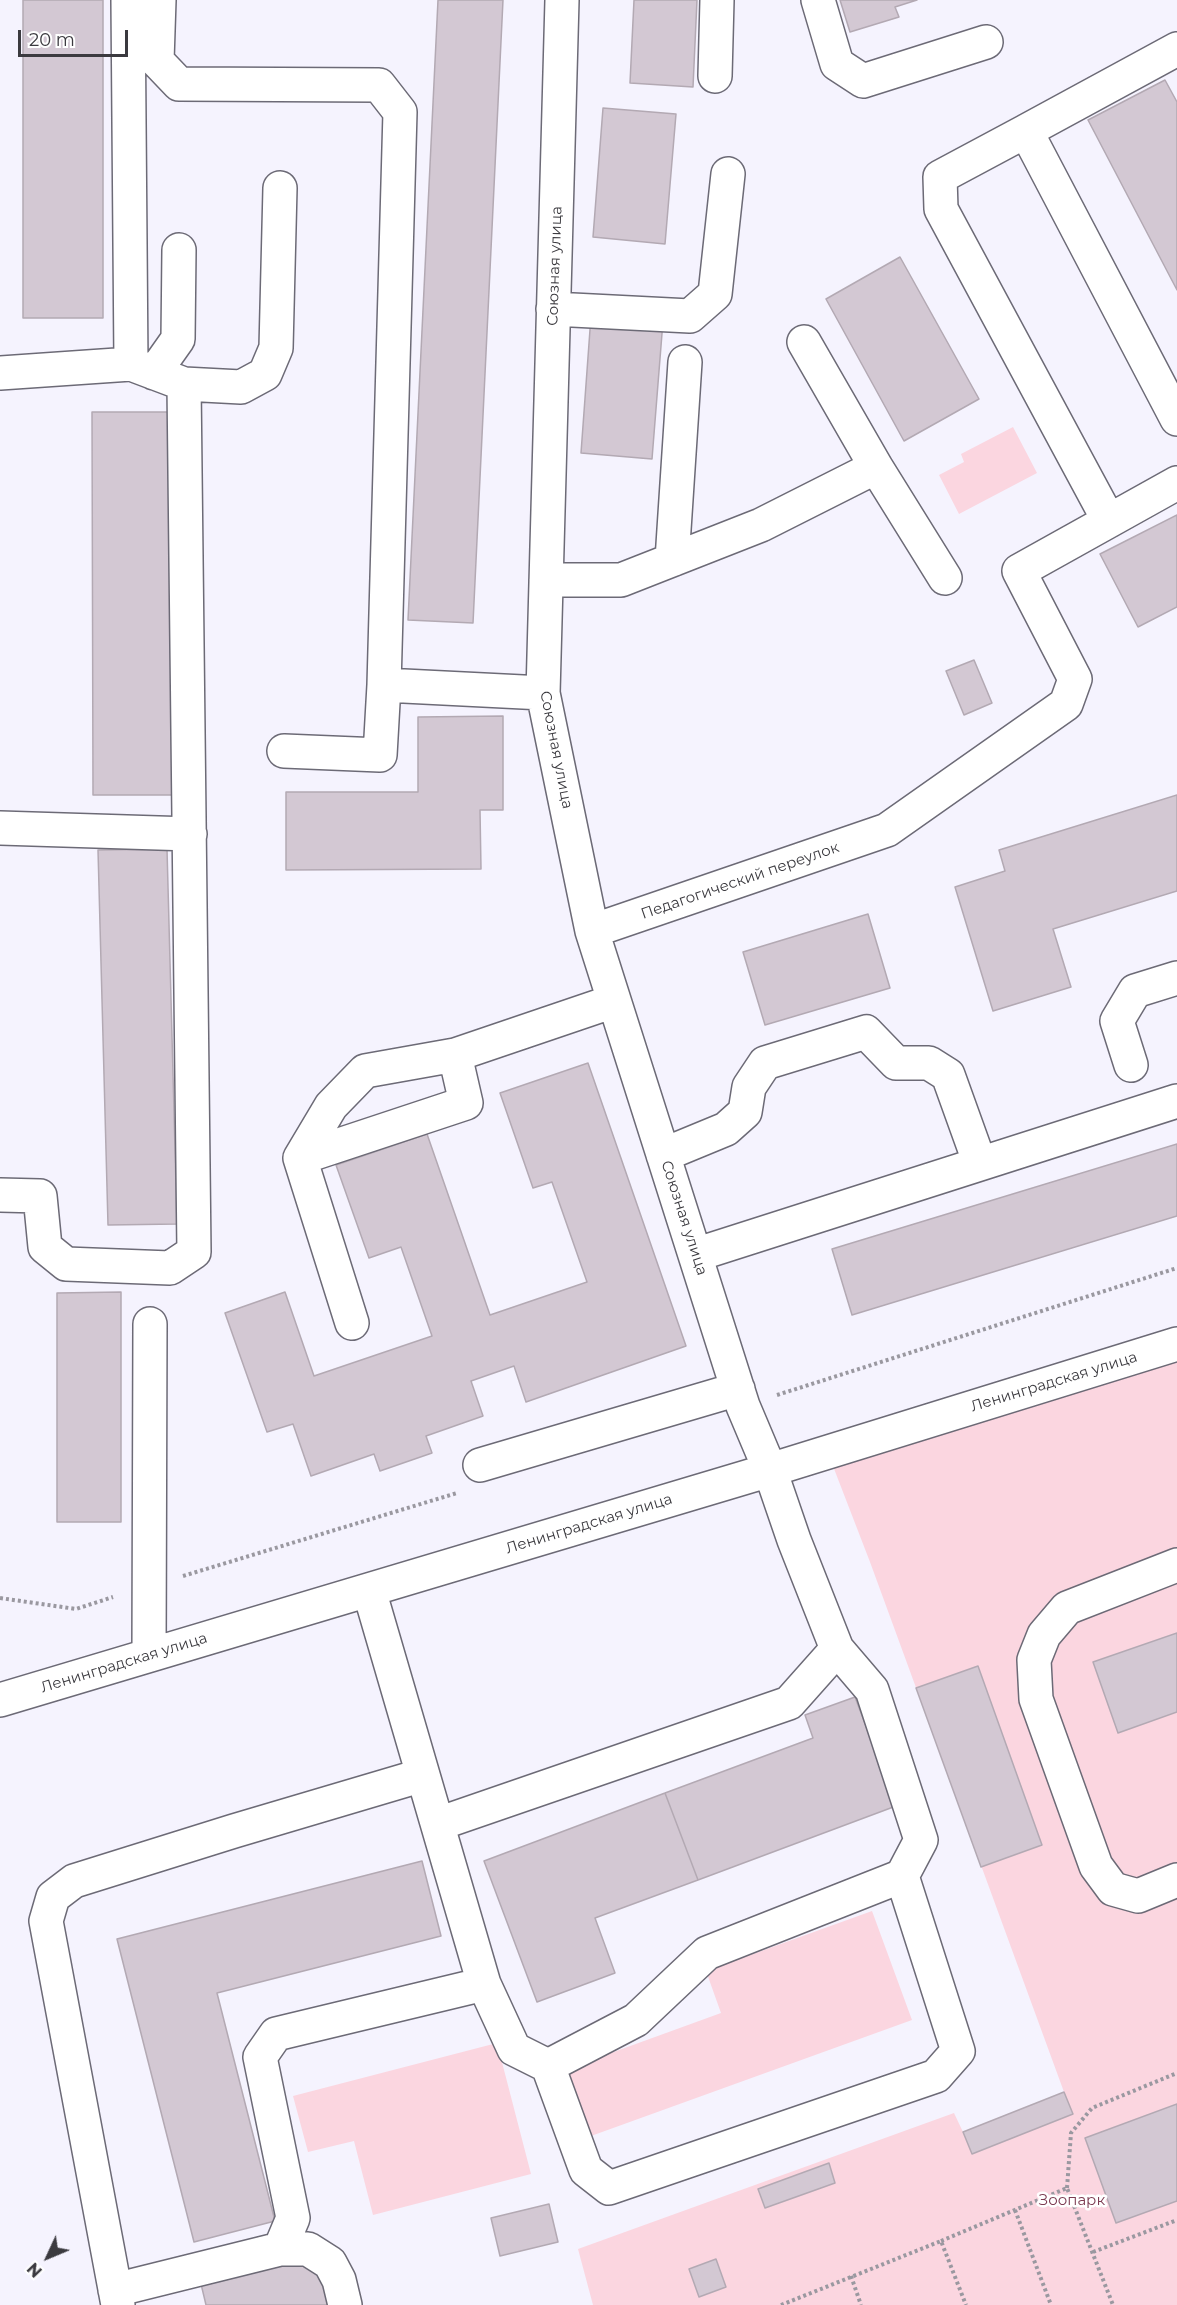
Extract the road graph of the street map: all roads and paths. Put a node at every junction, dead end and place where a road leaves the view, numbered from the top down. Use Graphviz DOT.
graph roads {
  1 [pos="128,0"];
  2 [pos="159,0"];
  3 [pos="562,0"];
  4 [pos="717,0"];
  5 [pos="818,0"];
  6 [pos="986,42"];
  7 [pos="1177,49"];
  8 [pos="715,76"];
  9 [pos="1026,131"];
  10 [pos="728,174"];
  11 [pos="280,188"];
  12 [pos="179,250"];
  13 [pos="553,309"];
  14 [pos="804,342"];
  15 [pos="686,362"];
  16 [pos="142,369"];
  17 [pos="0,373"];
  18 [pos="184,384"];
  19 [pos="1177,419"];
  20 [pos="876,467"];
  21 [pos="1177,483"];
  22 [pos="1109,520"];
  23 [pos="672,560"];
  24 [pos="945,578"];
  25 [pos="546,579"];
  26 [pos="384,685"];
  27 [pos="543,693"];
  28 [pos="284,751"];
  29 [pos="0,828"];
  30 [pos="190,834"];
  31 [pos="592,931"];
  32 [pos="1177,978"];
  33 [pos="614,1001"];
  34 [pos="455,1055"];
  35 [pos="1131,1065"];
  36 [pos="1177,1101"];
  37 [pos="663,1155"];
  38 [pos="300,1158"];
  39 [pos="980,1164"];
  40 [pos="0,1195"];
  41 [pos="695,1255"];
  42 [pos="352,1323"];
  43 [pos="150,1324"];
  44 [pos="1177,1344"];
  45 [pos="738,1389"];
  46 [pos="480,1465"];
  47 [pos="770,1470"];
  48 [pos="1177,1565"];
  49 [pos="369,1590"];
  50 [pos="837,1649"];
  51 [pos="149,1655"];
  52 [pos="0,1700"];
  53 [pos="423,1775"];
  54 [pos="438,1824"];
  55 [pos="902,1876"];
  56 [pos="1177,1880"];
  57 [pos="484,1984"];
  58 [pos="548,2066"];
  59 [pos="1177,2073"];
  60 [pos="1066,2188"];
  61 [pos="1015,2210"];
  62 [pos="1177,2220"];
  63 [pos="941,2241"];
  64 [pos="280,2249"];
  65 [pos="1093,2252"];
  66 [pos="851,2276"];
  67 [pos="117,2298"];
  68 [pos="345,2305"];
  69 [pos="781,2305"];
  70 [pos="861,2305"];
  71 [pos="966,2305"];
  72 [pos="1051,2305"];
  73 [pos="1113,2305"];
  1 -- 16 [label="street"];
  2 -- 26 [label="street"];
  3 -- 13 [label="street, Союзная улица"];
  4 -- 8 [label="street"];
  5 -- 6 [label="street"];
  7 -- 9 [label="street"];
  9 -- 19 [label="street"];
  9 -- 22 [label="street"];
  10 -- 13 [label="street"];
  11 -- 18 [label="street"];
  12 -- 16 [label="street"];
  13 -- 25 [label="street, Союзная улица"];
  14 -- 20 [label="street"];
  15 -- 23 [label="street"];
  16 -- 17 [label="street"];
  16 -- 18 [label="street"];
  18 -- 30 [label="street"];
  20 -- 23 [label="street"];
  20 -- 24 [label="street"];
  21 -- 22 [label="street"];
  22 -- 31 [label="street, Педагогический переулок"];
  23 -- 25 [label="street"];
  25 -- 27 [label="street, Союзная улица"];
  26 -- 27 [label="street"];
  26 -- 28 [label="street"];
  27 -- 31 [label="street, Союзная улица"];
  29 -- 30 [label="street"];
  30 -- 40 [label="street"];
  31 -- 33 [label="street, Союзная улица"];
  32 -- 35 [label="street"];
  33 -- 34 [label="street"];
  33 -- 37 [label="street, Союзная улица"];
  34 -- 38 [label="street"];
  34 -- 38 [label="street"];
  36 -- 39 [label="street"];
  37 -- 39 [label="street"];
  37 -- 41 [label="street, Союзная улица"];
  38 -- 42 [label="street"];
  39 -- 41 [label="street"];
  41 -- 45 [label="street, Союзная улица"];
  43 -- 51 [label="street"];
  44 -- 47 [label="street, Ленинградская улица"];
  45 -- 46 [label="street"];
  45 -- 47 [label="street, Союзная улица"];
  47 -- 49 [label="street, Ленинградская улица"];
  47 -- 50 [label="street, Союзная улица"];
  48 -- 56 [label="street"];
  49 -- 51 [label="street, Ленинградская улица"];
  49 -- 53 [label="street"];
  50 -- 54 [label="street"];
  50 -- 55 [label="street, Союзная улица"];
  51 -- 52 [label="street, Ленинградская улица"];
  53 -- 54 [label="street"];
  53 -- 67 [label="street"];
  54 -- 57 [label="street"];
  55 -- 58 [label="street"];
  55 -- 58 [label="street"];
  57 -- 58 [label="street"];
  57 -- 64 [label="street"];
  59 -- 60 [label="path"];
  60 -- 61 [label="path"];
  60 -- 65 [label="path"];
  61 -- 63 [label="path"];
  61 -- 72 [label="path"];
  62 -- 65 [label="path"];
  63 -- 66 [label="path"];
  63 -- 71 [label="path"];
  64 -- 67 [label="street"];
  64 -- 68 [label="street"];
  65 -- 73 [label="path"];
  66 -- 69 [label="path"];
  66 -- 70 [label="path"];
}
